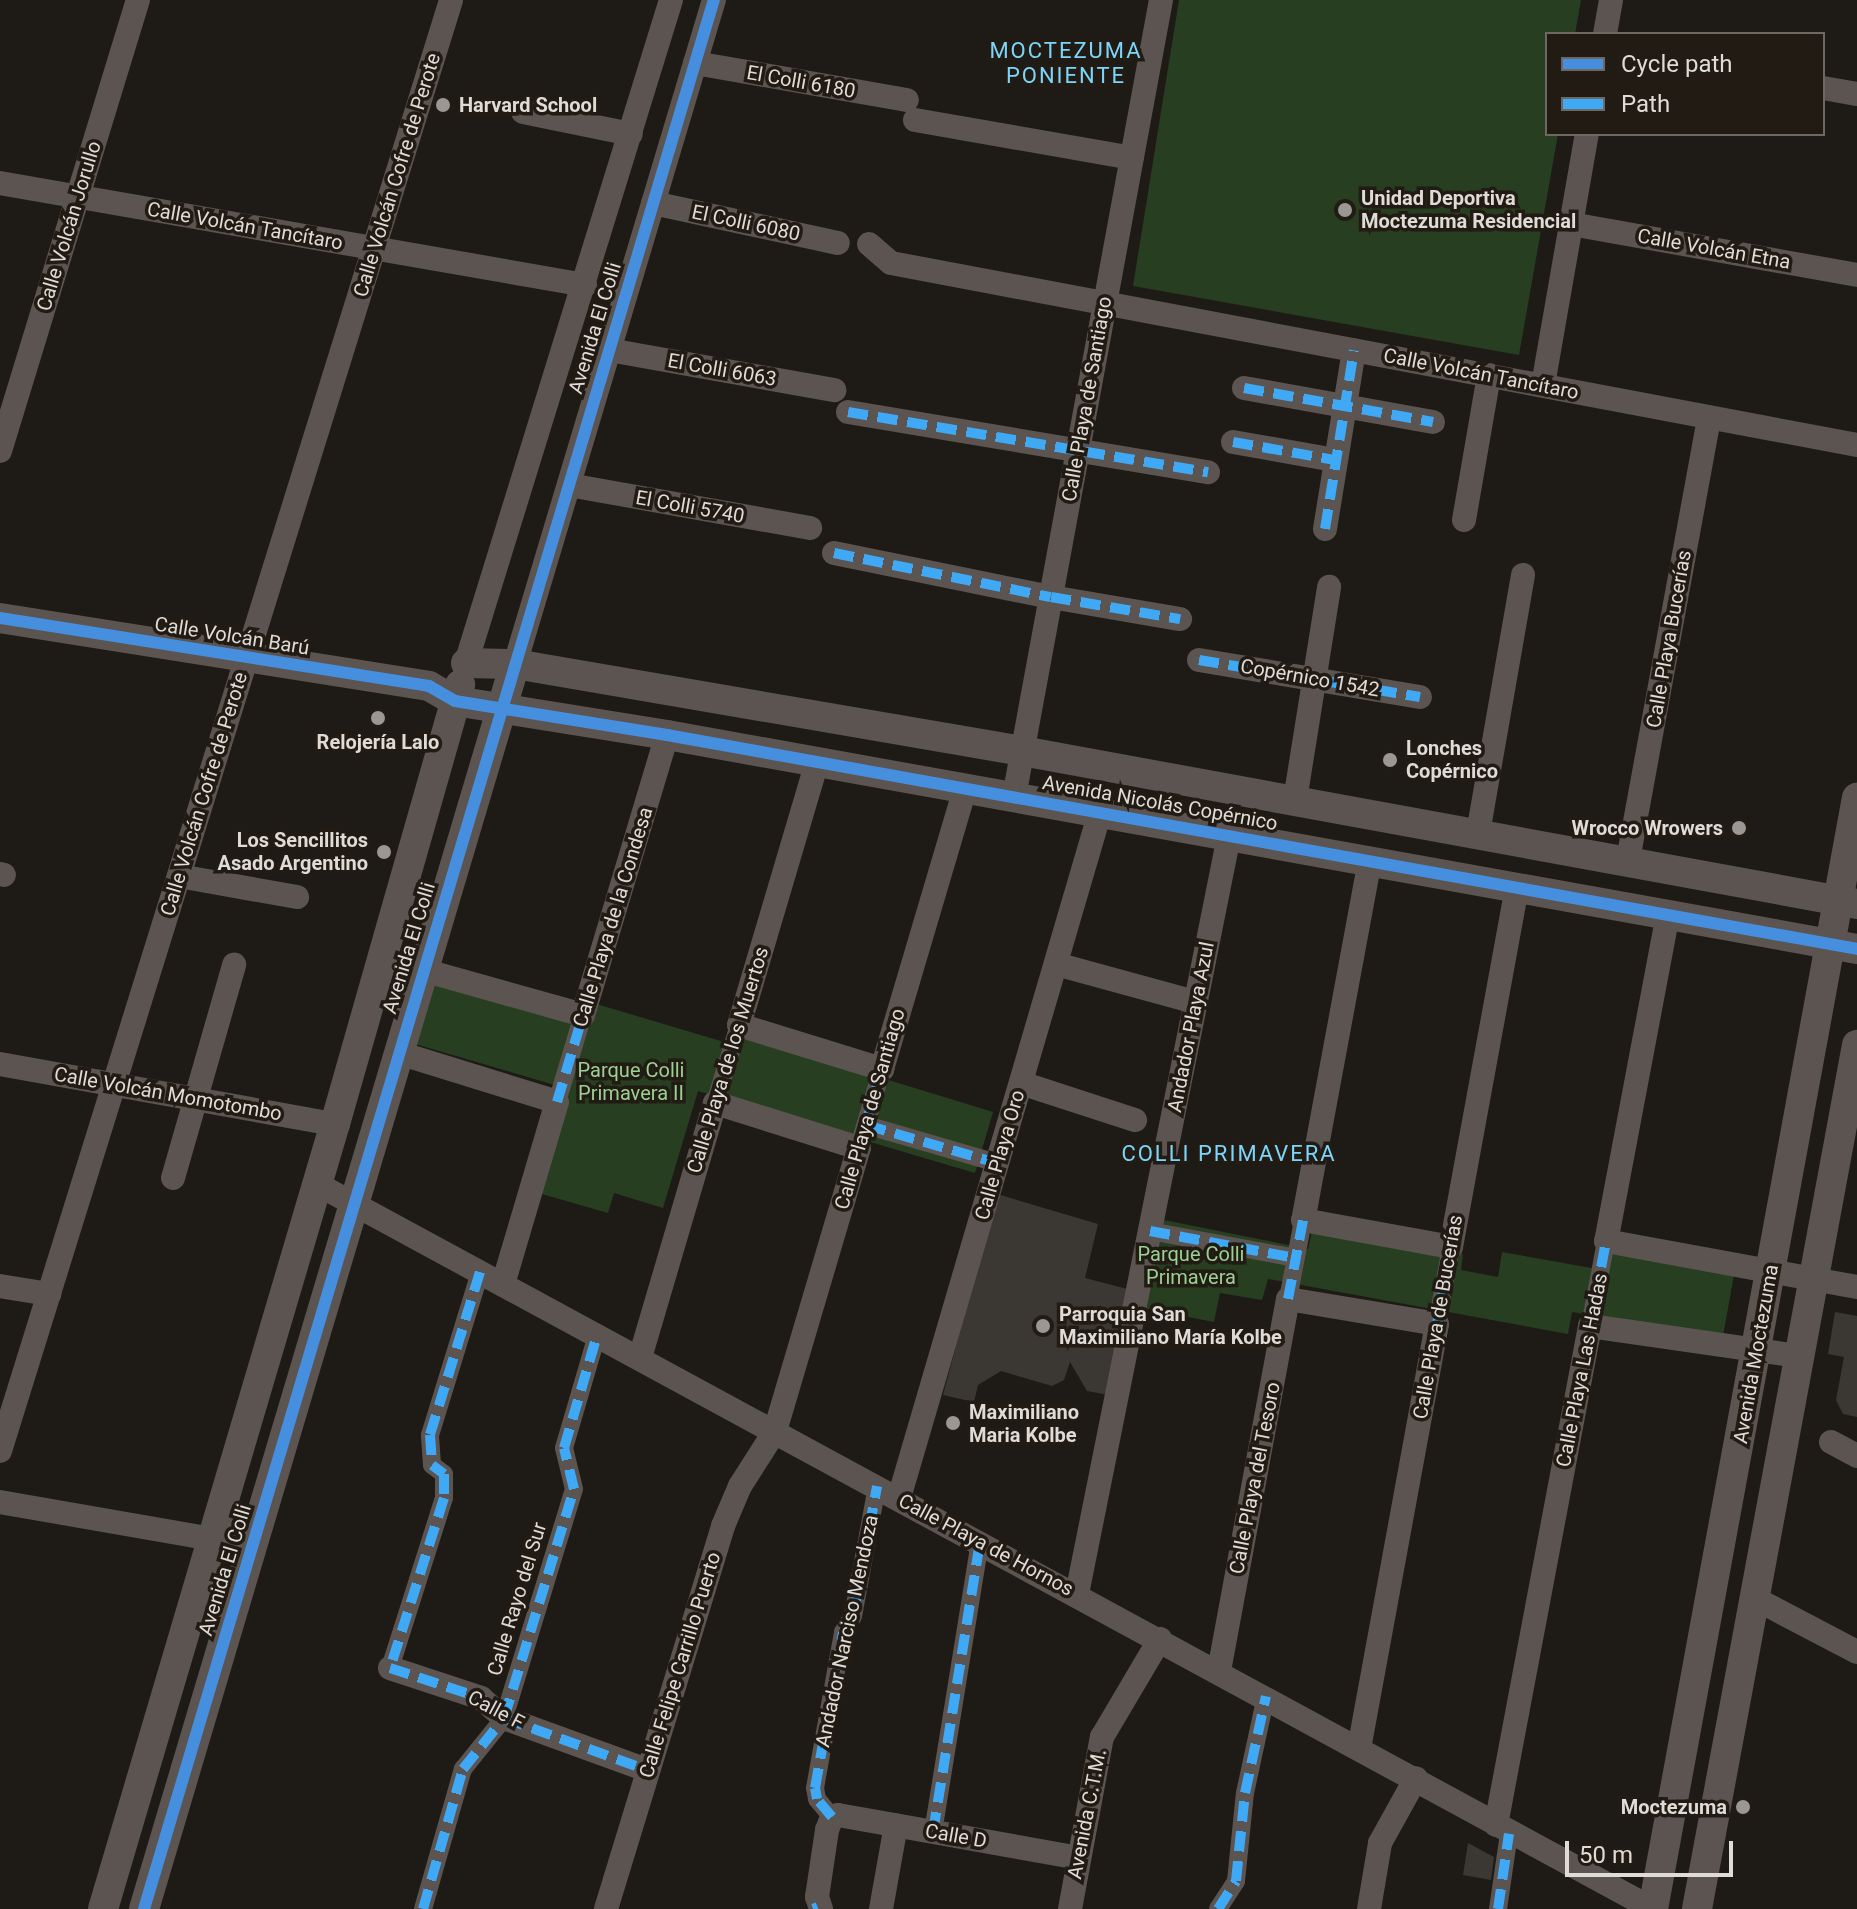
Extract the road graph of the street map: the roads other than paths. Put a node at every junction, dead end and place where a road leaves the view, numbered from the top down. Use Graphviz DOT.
graph roads {
  1 [pos="138,0"];
  2 [pos="451,0"];
  3 [pos="671,0"];
  4 [pos="714,0"];
  5 [pos="1159,0"];
  6 [pos="1611,0"];
  7 [pos="1605,32"];
  8 [pos="695,63"];
  9 [pos="1825,88"];
  10 [pos="1857,94"];
  11 [pos="523,112"];
  12 [pos="631,134"];
  13 [pos="1587,136"];
  14 [pos="1132,158"];
  15 [pos="0,183"];
  16 [pos="78,196"];
  17 [pos="653,203"];
  18 [pos="1571,224"];
  19 [pos="838,243"];
  20 [pos="869,244"];
  21 [pos="374,248"];
  22 [pos="1857,275"];
  23 [pos="585,285"];
  24 [pos="1105,302"];
  25 [pos="609,350"];
  26 [pos="1354,350"];
  27 [pos="1489,375"];
  28 [pos="1543,385"];
  29 [pos="1244,388"];
  30 [pos="834,390"];
  31 [pos="1344,406"];
  32 [pos="848,412"];
  33 [pos="1709,417"];
  34 [pos="1433,422"];
  35 [pos="1233,442"];
  36 [pos="1857,445"];
  37 [pos="1078,450"];
  38 [pos="0,451"];
  39 [pos="1335,460"];
  40 [pos="1208,472"];
  41 [pos="569,485"];
  42 [pos="1464,520"];
  43 [pos="810,528"];
  44 [pos="1325,529"];
  45 [pos="834,553"];
  46 [pos="1523,575"];
  47 [pos="1329,587"];
  48 [pos="1051,597"];
  49 [pos="0,618"];
  50 [pos="1180,619"];
  51 [pos="246,659"];
  52 [pos="1199,660"];
  53 [pos="466,663"];
  54 [pos="515,664"];
  55 [pos="1314,679"];
  56 [pos="429,686"];
  57 [pos="1420,697"];
  58 [pos="455,701"];
  59 [pos="501,707"];
  60 [pos="667,735"];
  61 [pos="1022,751"];
  62 [pos="817,762"];
  63 [pos="965,788"];
  64 [pos="1014,797"];
  65 [pos="1857,798"];
  66 [pos="1295,800"];
  67 [pos="1100,812"];
  68 [pos="1478,833"];
  69 [pos="1229,836"];
  70 [pos="1370,860"];
  71 [pos="1628,860"];
  72 [pos="179,876"];
  73 [pos="1517,887"];
  74 [pos="297,897"];
  75 [pos="1847,902"];
  76 [pos="1668,914"];
  77 [pos="1843,948"];
  78 [pos="1056,964"];
  79 [pos="234,965"];
  80 [pos="423,970"];
  81 [pos="1195,1002"];
  82 [pos="583,1015"];
  83 [pos="739,1025"];
  84 [pos="1857,1045"];
  85 [pos="399,1053"];
  86 [pos="0,1064"];
  87 [pos="882,1069"];
  88 [pos="1853,1082"];
  89 [pos="1021,1083"];
  90 [pos="114,1084"];
  91 [pos="195,1098"];
  92 [pos="557,1102"];
  93 [pos="715,1103"];
  94 [pos="1135,1120"];
  95 [pos="335,1124"];
  96 [pos="862,1137"];
  97 [pos="1848,1144"];
  98 [pos="997,1163"];
  99 [pos="173,1178"];
  100 [pos="317,1184"];
  101 [pos="354,1204"];
  102 [pos="1303,1220"];
  103 [pos="1150,1231"];
  104 [pos="1606,1241"];
  105 [pos="1451,1247"];
  106 [pos="1296,1258"];
  107 [pos="480,1272"];
  108 [pos="1771,1272"];
  109 [pos="1812,1279"];
  110 [pos="503,1284"];
  111 [pos="0,1286"];
  112 [pos="1857,1287"];
  113 [pos="49,1294"];
  114 [pos="1288,1299"];
  115 [pos="1437,1324"];
  116 [pos="1590,1326"];
  117 [pos="597,1335"];
  118 [pos="1757,1350"];
  119 [pos="1798,1356"];
  120 [pos="640,1358"];
  121 [pos="11,1377"];
  122 [pos="775,1431"];
  123 [pos="1831,1442"];
  124 [pos="0,1451"];
  125 [pos="1857,1456"];
  126 [pos="877,1486"];
  127 [pos="899,1498"];
  128 [pos="0,1502"];
  129 [pos="212,1539"];
  130 [pos="980,1542"];
  131 [pos="251,1550"];
  132 [pos="1077,1594"];
  133 [pos="1754,1598"];
  134 [pos="1160,1639"];
  135 [pos="1857,1652"];
  136 [pos="390,1668"];
  137 [pos="1219,1671"];
  138 [pos="1266,1696"];
  139 [pos="504,1718"];
  140 [pos="1359,1747"];
  141 [pos="647,1770"];
  142 [pos="1416,1778"];
  143 [pos="832,1817"];
  144 [pos="896,1825"];
  145 [pos="1503,1830"];
  146 [pos="933,1832"];
  147 [pos="1079,1858"];
  148 [pos="817,1908"];
  149 [pos="103,1909"];
  150 [pos="144,1909"];
  151 [pos="423,1909"];
  152 [pos="606,1909"];
  153 [pos="881,1909"];
  154 [pos="1070,1909"];
  155 [pos="1218,1909"];
  156 [pos="1369,1909"];
  157 [pos="1498,1909"];
  158 [pos="1653,1909"];
  159 [pos="1697,1909"];
  1 -- 16 [label="street, Calle Volcán Jorullo"];
  2 -- 21 [label="street, Calle Volcán Cofre de Perote"];
  3 -- 12 [label="street, Avenida El Colli"];
  4 -- 8 [label="street, Avenida El Colli"];
  5 -- 14 [label="street, Calle Playa de Santiago"];
  6 -- 7 [label="street"];
  8 -- 14 [label="street, El Colli 6180"];
  8 -- 17 [label="street, Avenida El Colli"];
  9 -- 10 [label="street"];
  11 -- 12 [label="street"];
  12 -- 23 [label="street, Avenida El Colli"];
  13 -- 18 [label="street"];
  14 -- 24 [label="street, Calle Playa de Santiago"];
  15 -- 16 [label="street, Calle Volcán Tancítaro"];
  16 -- 21 [label="street, Calle Volcán Tancítaro"];
  16 -- 38 [label="street, Calle Volcán Jorullo"];
  17 -- 19 [label="street, El Colli 6080"];
  17 -- 25 [label="street, Avenida El Colli"];
  18 -- 22 [label="street, Calle Volcán Etna"];
  18 -- 28 [label="street"];
  20 -- 24 [label="street, Calle Volcán Tancítaro"];
  21 -- 23 [label="street, Calle Volcán Tancítaro"];
  21 -- 51 [label="street, Calle Volcán Cofre de Perote"];
  23 -- 53 [label="street, Avenida El Colli"];
  24 -- 26 [label="street, Calle Volcán Tancítaro"];
  24 -- 37 [label="street, Calle Playa de Santiago"];
  25 -- 30 [label="street, El Colli 6063"];
  25 -- 41 [label="street, Avenida El Colli"];
  26 -- 27 [label="street, Calle Volcán Tancítaro"];
  26 -- 31 [label="street"];
  27 -- 28 [label="street, Calle Volcán Tancítaro"];
  27 -- 42 [label="street"];
  28 -- 33 [label="street, Calle Volcán Tancítaro"];
  29 -- 31 [label="street"];
  31 -- 34 [label="street"];
  31 -- 39 [label="street"];
  32 -- 37 [label="street"];
  33 -- 36 [label="street, Calle Volcán Tancítaro"];
  33 -- 71 [label="street, Calle Playa Bucerías"];
  35 -- 39 [label="street"];
  37 -- 40 [label="street"];
  37 -- 48 [label="street, Calle Playa de Santiago"];
  39 -- 44 [label="street"];
  41 -- 43 [label="street, El Colli 5740"];
  41 -- 54 [label="street, Avenida El Colli"];
  45 -- 48 [label="street"];
  46 -- 68 [label="street"];
  47 -- 55 [label="street"];
  48 -- 50 [label="street"];
  48 -- 61 [label="street, Calle Playa de Santiago"];
  49 -- 51 [label="street, Calle Volcán Barú"];
  51 -- 56 [label="street, Calle Volcán Barú"];
  51 -- 72 [label="street, Calle Volcán Cofre de Perote"];
  52 -- 55 [label="street, Copérnico 1542"];
  53 -- 54 [label="street, Avenida Nicolás Copérnico"];
  53 -- 56 [label="street"];
  53 -- 58 [label="street, Avenida El Colli"];
  54 -- 59 [label="street, Avenida El Colli"];
  54 -- 61 [label="street, Avenida Nicolás Copérnico"];
  55 -- 57 [label="street, Copérnico 1542"];
  55 -- 66 [label="street"];
  56 -- 58 [label="street, Calle Volcán Barú"];
  58 -- 59 [label="street, Avenida Nicolás Copérnico"];
  58 -- 95 [label="street, Avenida El Colli"];
  59 -- 60 [label="street, Avenida Nicolás Copérnico"];
  59 -- 80 [label="street, Avenida El Colli"];
  60 -- 62 [label="street, Avenida Nicolás Copérnico"];
  60 -- 82 [label="street, Calle Playa de la Condesa"];
  61 -- 64 [label="street, Calle Playa de Santiago"];
  61 -- 66 [label="street, Avenida Nicolás Copérnico"];
  62 -- 63 [label="street, Avenida Nicolás Copérnico"];
  62 -- 83 [label="street, Calle Playa de los Muertos"];
  63 -- 64 [label="street, Avenida Nicolás Copérnico"];
  63 -- 87 [label="street, Calle Playa de Santiago"];
  64 -- 67 [label="street, Avenida Nicolás Copérnico"];
  65 -- 75 [label="street, Avenida Moctezuma"];
  66 -- 68 [label="street, Avenida Nicolás Copérnico"];
  67 -- 69 [label="street, Avenida Nicolás Copérnico"];
  67 -- 78 [label="street, Calle Playa Oro"];
  68 -- 71 [label="street, Avenida Nicolás Copérnico"];
  69 -- 70 [label="street, Avenida Nicolás Copérnico"];
  69 -- 81 [label="street, Andador Playa Azul"];
  70 -- 73 [label="street, Avenida Nicolás Copérnico"];
  70 -- 102 [label="street, Calle Playa del Tesoro"];
  71 -- 75 [label="street, Avenida Nicolás Copérnico"];
  72 -- 74 [label="street"];
  72 -- 90 [label="street, Calle Volcán Cofre de Perote"];
  73 -- 76 [label="street, Avenida Nicolás Copérnico"];
  73 -- 105 [label="street, Calle Playa de Bucerías"];
  75 -- 77 [label="street, Avenida Moctezuma"];
  76 -- 77 [label="street, Avenida Nicolás Copérnico"];
  76 -- 104 [label="street, Calle Playa Las Hadas"];
  77 -- 108 [label="street, Avenida Moctezuma"];
  78 -- 81 [label="street"];
  78 -- 89 [label="street, Calle Playa Oro"];
  79 -- 91 [label="street"];
  80 -- 82 [label="street"];
  80 -- 85 [label="street, Avenida El Colli"];
  81 -- 103 [label="street, Andador Playa Azul"];
  82 -- 92 [label="street, Calle Playa de la Condesa"];
  83 -- 87 [label="street"];
  83 -- 93 [label="street, Calle Playa de los Muertos"];
  84 -- 88 [label="street, Avenida Moctezuma"];
  85 -- 92 [label="street"];
  85 -- 101 [label="street, Avenida El Colli"];
  86 -- 90 [label="street, Calle Volcán Momotombo"];
  87 -- 96 [label="street, Calle Playa de Santiago"];
  88 -- 97 [label="street, Avenida Moctezuma"];
  89 -- 94 [label="street"];
  89 -- 98 [label="street, Calle Playa Oro"];
  90 -- 91 [label="street, Calle Volcán Momotombo"];
  90 -- 113 [label="street, Calle Volcán Cofre de Perote"];
  91 -- 95 [label="street, Calle Volcán Momotombo"];
  91 -- 99 [label="street"];
  92 -- 110 [label="street, Calle Playa de la Condesa"];
  93 -- 96 [label="street"];
  93 -- 120 [label="street, Calle Playa de los Muertos"];
  95 -- 100 [label="street, Avenida El Colli"];
  96 -- 98 [label="street"];
  96 -- 122 [label="street, Calle Playa de Santiago"];
  97 -- 109 [label="street, Avenida Moctezuma"];
  98 -- 127 [label="street, Calle Playa Oro"];
  100 -- 101 [label="street, Calle Playa de Hornos"];
  100 -- 129 [label="street, Avenida El Colli"];
  101 -- 107 [label="street, Calle Playa de Hornos"];
  101 -- 131 [label="street, Avenida El Colli"];
  102 -- 105 [label="street"];
  102 -- 106 [label="street, Calle Playa del Tesoro"];
  103 -- 106 [label="street"];
  103 -- 132 [label="street, Andador Playa Azul"];
  104 -- 108 [label="street"];
  104 -- 116 [label="street, Calle Playa Las Hadas"];
  105 -- 115 [label="street, Calle Playa de Bucerías"];
  106 -- 114 [label="street, Calle Playa del Tesoro"];
  107 -- 110 [label="street, Calle Playa de Hornos"];
  107 -- 136 [label="street"];
  108 -- 109 [label="street"];
  108 -- 118 [label="street, Avenida Moctezuma"];
  109 -- 112 [label="street"];
  109 -- 119 [label="street, Avenida Moctezuma"];
  110 -- 117 [label="street, Calle Playa de Hornos"];
  111 -- 113 [label="street"];
  113 -- 121 [label="street, Calle Volcán Cofre de Perote"];
  114 -- 115 [label="street"];
  114 -- 137 [label="street, Calle Playa del Tesoro"];
  115 -- 140 [label="street, Calle Playa de Bucerías"];
  116 -- 118 [label="street"];
  116 -- 145 [label="street, Calle Playa Las Hadas"];
  117 -- 120 [label="street, Calle Playa de Hornos"];
  117 -- 139 [label="street, Calle Rayo del Sur"];
  118 -- 119 [label="street"];
  118 -- 158 [label="street, Avenida Moctezuma"];
  119 -- 133 [label="street, Avenida Moctezuma"];
  120 -- 122 [label="street, Calle Playa de Hornos"];
  121 -- 124 [label="street, Calle Volcán Cofre de Perote"];
  122 -- 126 [label="street, Calle Playa de Hornos"];
  122 -- 141 [label="street, Calle Felipe Carrillo Puerto"];
  123 -- 125 [label="street"];
  126 -- 127 [label="street, Calle Playa de Hornos"];
  126 -- 143 [label="street, Andador Narciso Mendoza"];
  127 -- 130 [label="street, Calle Playa de Hornos"];
  128 -- 129 [label="street"];
  129 -- 131 [label="street"];
  129 -- 149 [label="street, Avenida El Colli"];
  130 -- 132 [label="street, Calle Playa de Hornos"];
  130 -- 146 [label="street"];
  131 -- 150 [label="street, Avenida El Colli"];
  132 -- 134 [label="street, Calle Playa de Hornos"];
  133 -- 135 [label="street"];
  133 -- 159 [label="street, Avenida Moctezuma"];
  134 -- 137 [label="street, Calle Playa de Hornos"];
  134 -- 147 [label="street, Avenida C.T.M."];
  136 -- 139 [label="street, Calle F"];
  137 -- 138 [label="street, Calle Playa de Hornos"];
  138 -- 140 [label="street, Calle Playa de Hornos"];
  138 -- 155 [label="street"];
  139 -- 141 [label="street, Calle F"];
  139 -- 151 [label="street, Calle Rayo del Sur"];
  140 -- 142 [label="street, Calle Playa de Hornos"];
  141 -- 152 [label="street, Calle Felipe Carrillo Puerto"];
  142 -- 145 [label="street, Calle Playa de Hornos"];
  142 -- 156 [label="street"];
  143 -- 144 [label="street, Calle D"];
  143 -- 148 [label="street"];
  144 -- 146 [label="street, Calle D"];
  144 -- 153 [label="street"];
  145 -- 157 [label="street"];
  145 -- 158 [label="street, Calle Playa de Hornos"];
  146 -- 147 [label="street, Calle D"];
  147 -- 154 [label="street, Avenida C.T.M."];
}
